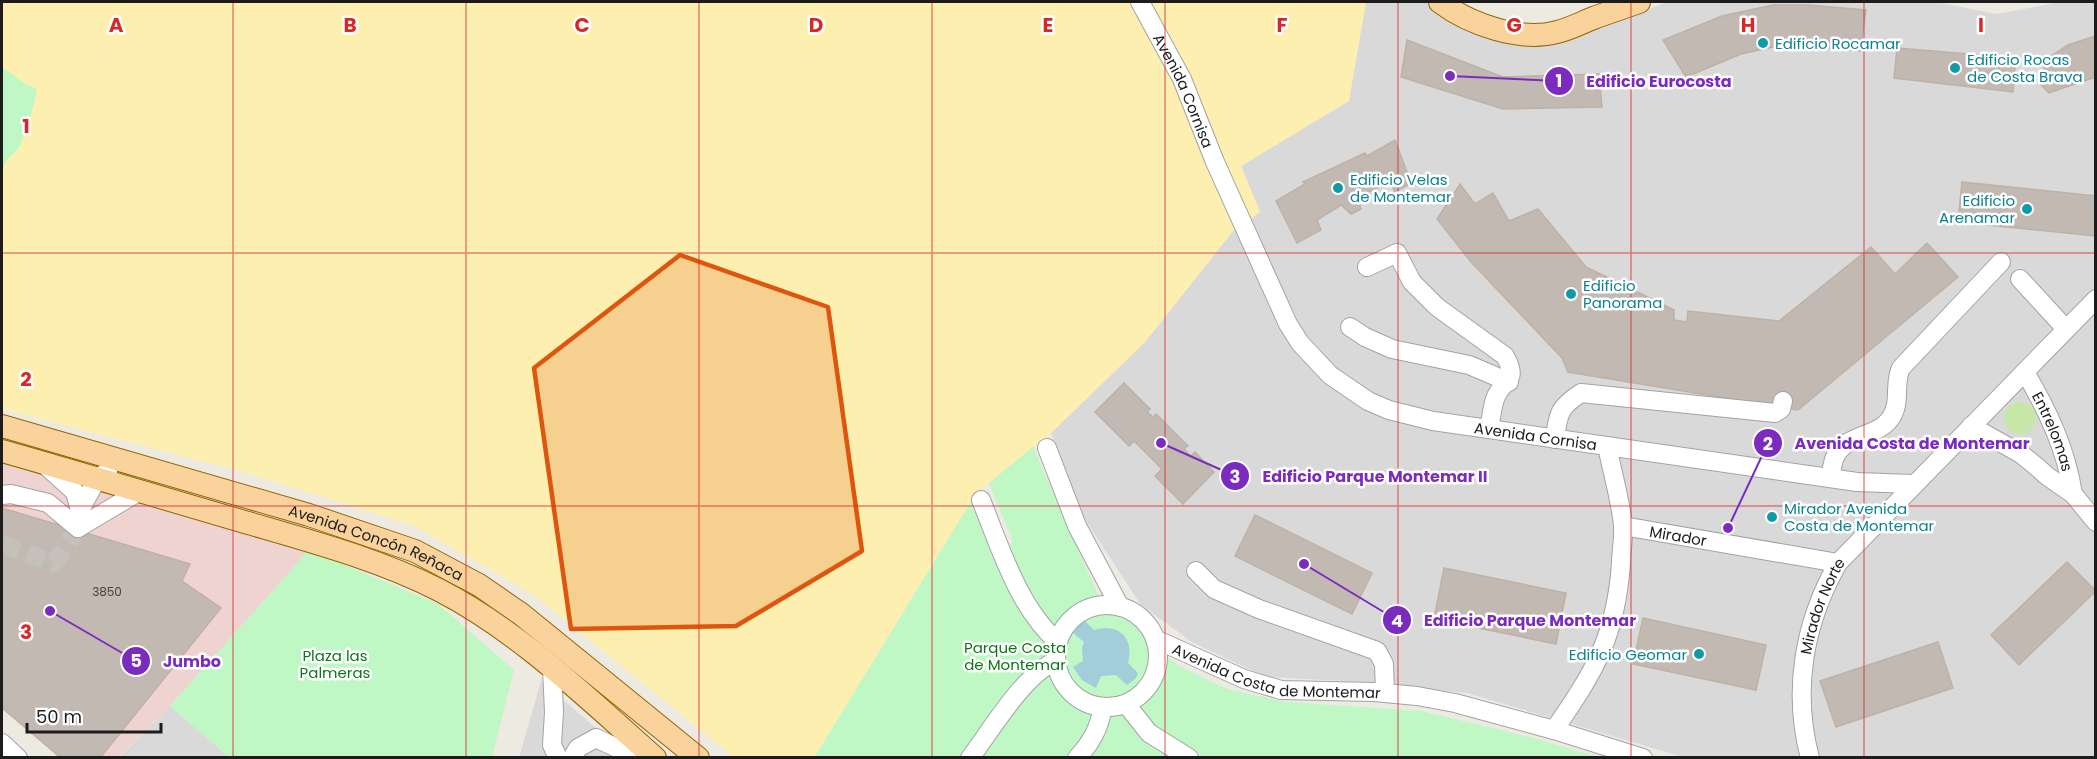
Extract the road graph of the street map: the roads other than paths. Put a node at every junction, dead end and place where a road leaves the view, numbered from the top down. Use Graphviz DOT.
graph roads {
  1 [pos="1140,2"];
  2 [pos="1440,2"];
  3 [pos="1639,2"];
  4 [pos="2001,262"];
  5 [pos="1367,267"];
  6 [pos="2020,279"];
  7 [pos="2096,299"];
  8 [pos="1350,327"];
  9 [pos="2066,329"];
  10 [pos="2025,372"];
  11 [pos="1509,382"];
  12 [pos="1783,401"];
  13 [pos="2,426"];
  14 [pos="1971,426"];
  15 [pos="1489,429"];
  16 [pos="1555,439"];
  17 [pos="1607,446"];
  18 [pos="1047,448"];
  19 [pos="2,451"];
  20 [pos="44,463"];
  21 [pos="97,478"];
  22 [pos="180,478"];
  23 [pos="1830,478"];
  24 [pos="1914,484"];
  25 [pos="140,491"];
  26 [pos="2073,494"];
  27 [pos="2,495"];
  28 [pos="981,500"];
  29 [pos="79,519"];
  30 [pos="2096,522"];
  31 [pos="1623,526"];
  32 [pos="1838,563"];
  33 [pos="1196,571"];
  34 [pos="1120,607"];
  35 [pos="1155,639"];
  36 [pos="1058,642"];
  37 [pos="1056,661"];
  38 [pos="552,669"];
  39 [pos="574,687"];
  40 [pos="613,687"];
  41 [pos="1385,693"];
  42 [pos="1126,704"];
  43 [pos="1103,707"];
  44 [pos="554,712"];
  45 [pos="1554,729"];
  46 [pos="2,744"];
  47 [pos="652,755"];
  48 [pos="18,758"];
  49 [pos="558,758"];
  50 [pos="573,758"];
  51 [pos="698,758"];
  52 [pos="970,758"];
  53 [pos="1077,758"];
  54 [pos="1189,758"];
  55 [pos="1643,758"];
  56 [pos="1810,758"];
  1 -- 15 [label="street, Avenida Cornisa"];
  2 -- 3 [label="main road"];
  4 -- 23 [label="street"];
  5 -- 11 [label="street"];
  6 -- 9 [label="street"];
  7 -- 9 [label="street"];
  8 -- 11 [label="street"];
  9 -- 10 [label="street"];
  10 -- 14 [label="street"];
  10 -- 26 [label="street, Entrelomas"];
  11 -- 15 [label="street"];
  12 -- 16 [label="street"];
  13 -- 22 [label="main road, Avenida Concón Reñaca"];
  14 -- 24 [label="street"];
  14 -- 26 [label="street, Entrelomas"];
  15 -- 16 [label="street, Avenida Cornisa"];
  16 -- 17 [label="street, Avenida Cornisa"];
  17 -- 23 [label="street, Avenida Cornisa"];
  17 -- 31 [label="street"];
  18 -- 34 [label="street"];
  19 -- 20 [label="main road, Avenida Concón Reñaca"];
  20 -- 21 [label="main road, Avenida Concón Reñaca"];
  20 -- 29 [label="street"];
  21 -- 22 [label="street"];
  21 -- 25 [label="main road, Avenida Concón Reñaca"];
  21 -- 29 [label="street"];
  22 -- 40 [label="main road, Avenida Concón Reñaca"];
  23 -- 24 [label="street, Avenida Cornisa"];
  24 -- 32 [label="street, Mirador Norte"];
  25 -- 29 [label="street"];
  25 -- 38 [label="main road, Avenida Concón Reñaca"];
  26 -- 30 [label="street, Entrelomas"];
  27 -- 29 [label="street"];
  28 -- 36 [label="street"];
  31 -- 32 [label="street, Mirador"];
  31 -- 45 [label="street"];
  32 -- 56 [label="street, Mirador Norte"];
  33 -- 41 [label="street"];
  34 -- 35 [label="street"];
  34 -- 36 [label="street"];
  35 -- 41 [label="street, Avenida Costa de Montemar"];
  35 -- 42 [label="street"];
  36 -- 37 [label="street"];
  37 -- 43 [label="street"];
  37 -- 52 [label="street"];
  38 -- 39 [label="main road, Avenida Concón Reñaca"];
  38 -- 44 [label="street"];
  39 -- 40 [label="street"];
  39 -- 44 [label="street"];
  39 -- 47 [label="main road, Avenida Concón Reñaca"];
  40 -- 51 [label="main road, Avenida Concón Reñaca"];
  41 -- 45 [label="street, Avenida Costa de Montemar"];
  42 -- 43 [label="street"];
  42 -- 54 [label="street"];
  43 -- 53 [label="street"];
  44 -- 49 [label="street"];
  45 -- 55 [label="street, Avenida Costa de Montemar"];
  46 -- 48 [label="street"];
  47 -- 50 [label="street"];
}
